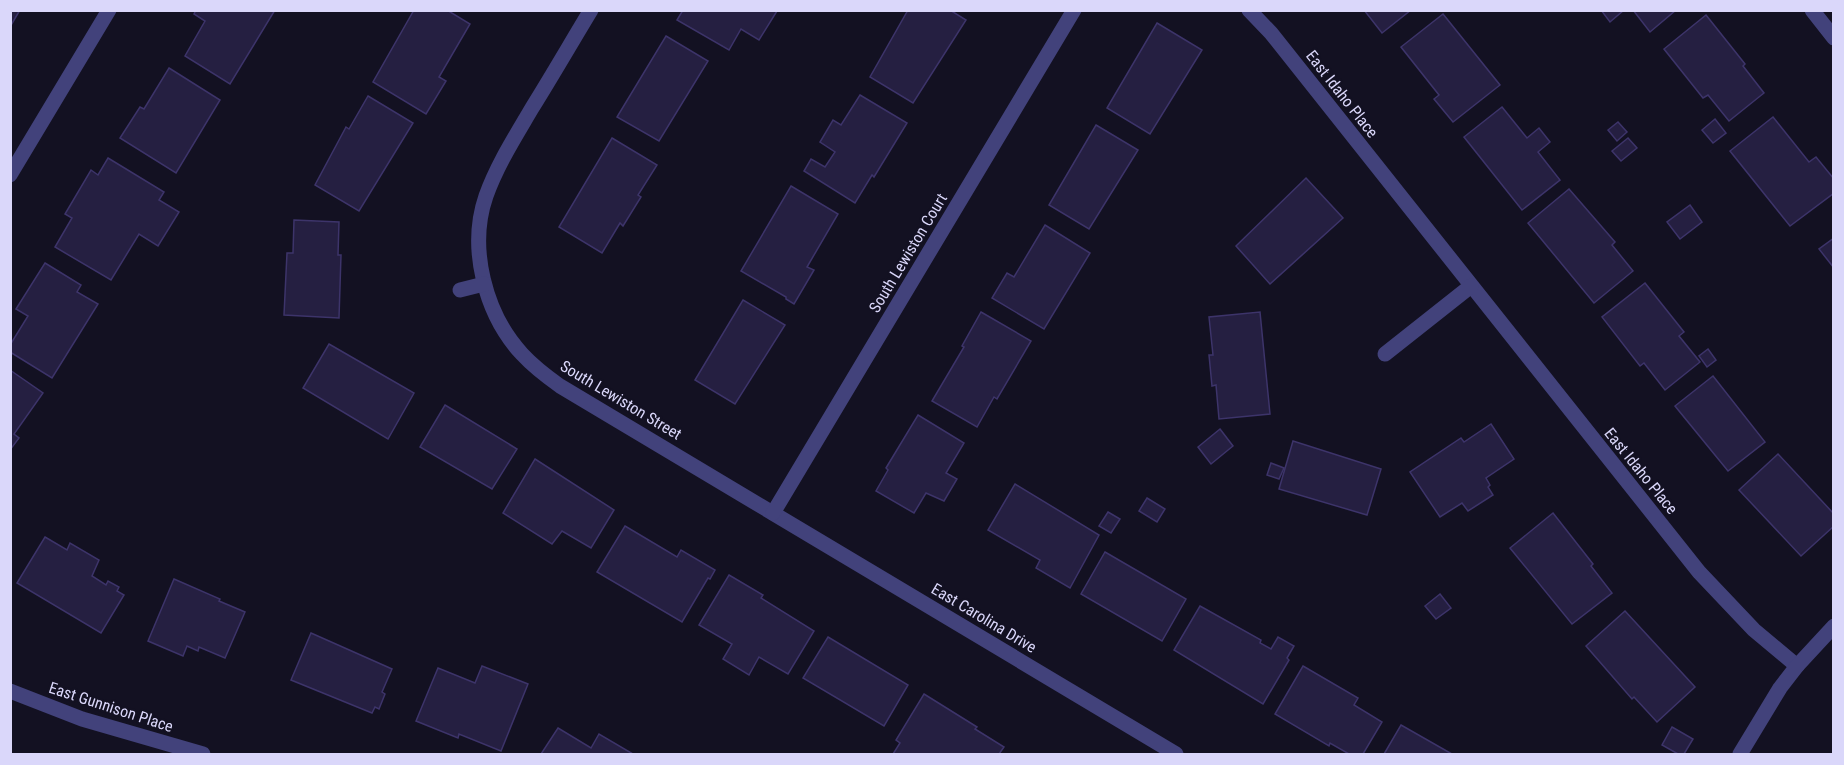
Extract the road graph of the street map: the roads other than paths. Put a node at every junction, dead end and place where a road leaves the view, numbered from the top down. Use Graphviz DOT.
graph roads {
  1 [pos="109,10"];
  2 [pos="591,10"];
  3 [pos="1074,10"];
  4 [pos="1249,10"];
  5 [pos="1812,10"];
  6 [pos="1833,38"];
  7 [pos="10,175"];
  8 [pos="484,284"];
  9 [pos="1471,286"];
  10 [pos="460,290"];
  11 [pos="1385,354"];
  12 [pos="773,513"];
  13 [pos="1833,626"];
  14 [pos="1797,666"];
  15 [pos="10,691"];
  16 [pos="163,749"];
  17 [pos="202,754"];
  18 [pos="1176,754"];
  19 [pos="1740,754"];
  1 -- 7 [label="street"];
  2 -- 8 [label="street, South Lewiston Street"];
  3 -- 12 [label="street, South Lewiston Court"];
  4 -- 9 [label="street, East Idaho Place"];
  5 -- 6 [label="street"];
  8 -- 10 [label="street"];
  8 -- 12 [label="street, South Lewiston Street"];
  9 -- 11 [label="street"];
  9 -- 14 [label="street, East Idaho Place"];
  12 -- 18 [label="street, East Carolina Drive"];
  13 -- 14 [label="street"];
  14 -- 19 [label="street"];
  15 -- 16 [label="street, East Gunnison Place"];
  16 -- 17 [label="street, East Gunnison Place"];
}
